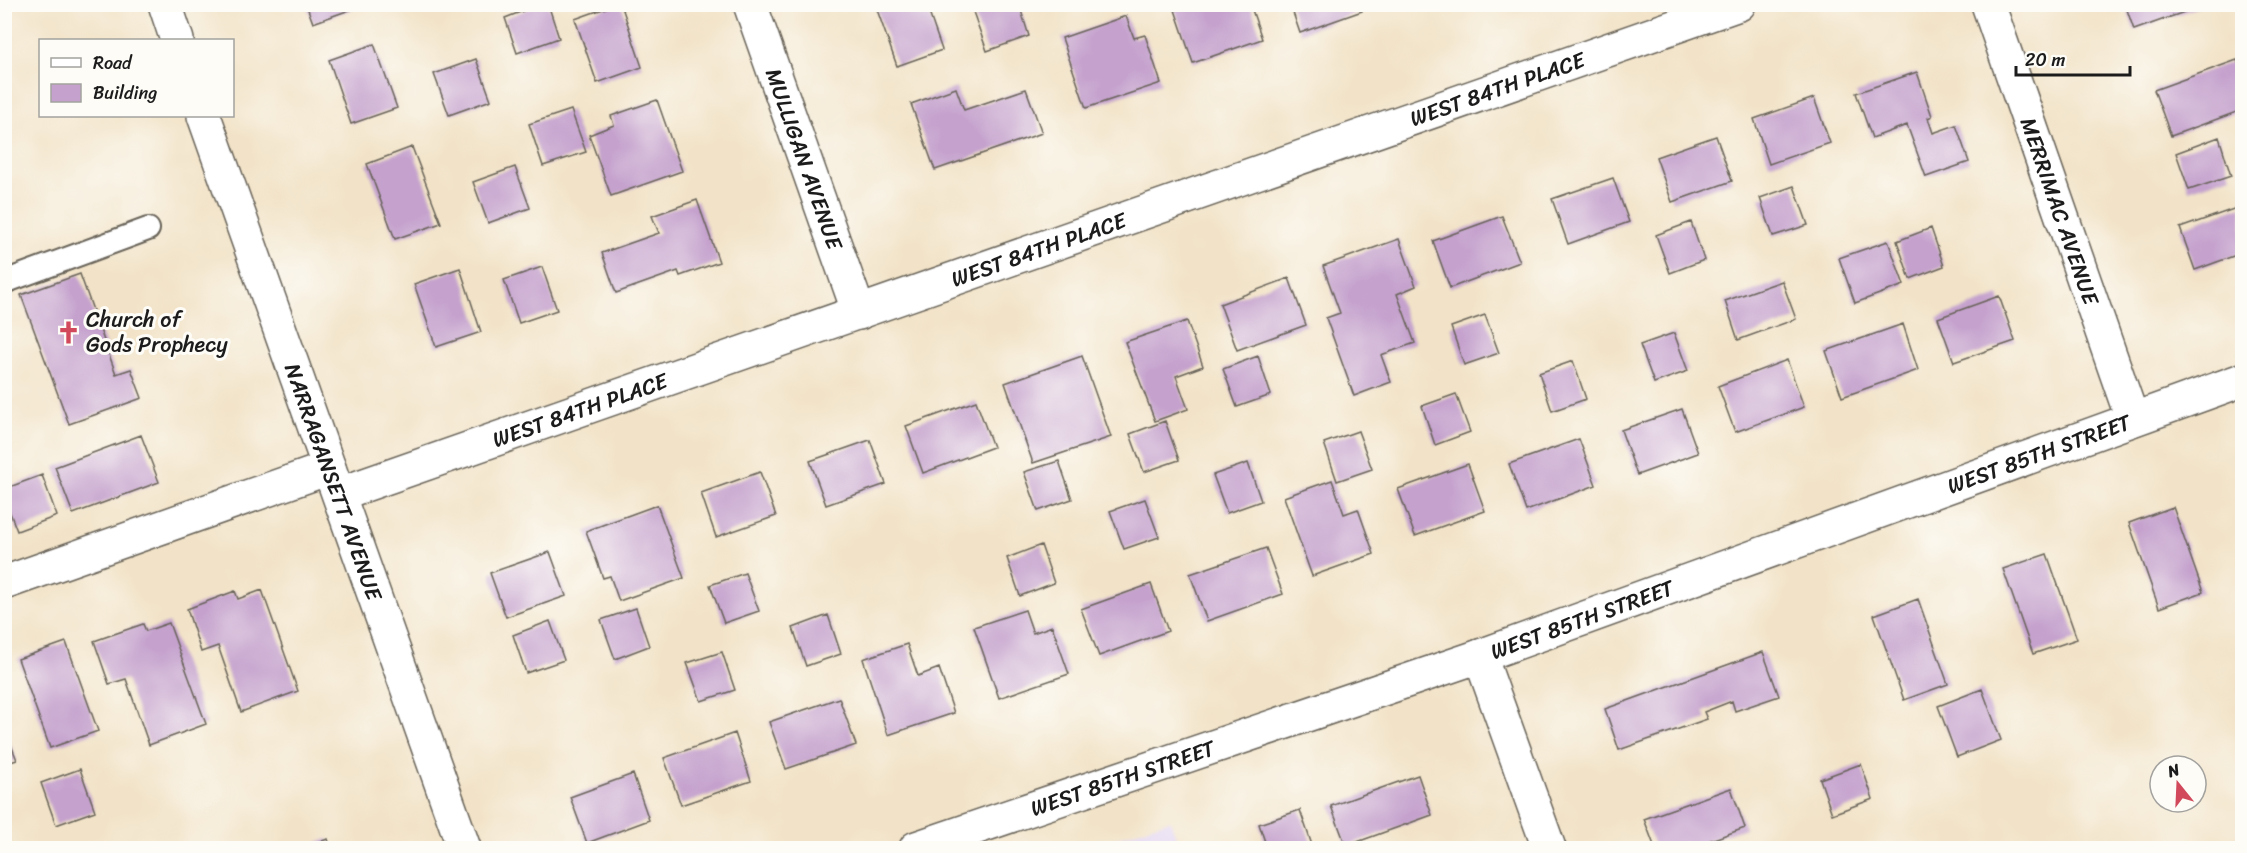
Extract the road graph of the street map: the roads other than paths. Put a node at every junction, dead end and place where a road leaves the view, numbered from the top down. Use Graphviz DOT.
graph roads {
  1 [pos="165,4"];
  2 [pos="750,4"];
  3 [pos="1739,4"];
  4 [pos="1988,4"];
  5 [pos="177,39"];
  6 [pos="204,117"];
  7 [pos="148,229"];
  8 [pos="4,282"];
  9 [pos="859,313"];
  10 [pos="2242,380"];
  11 [pos="2132,418"];
  12 [pos="334,481"];
  13 [pos="4,583"];
  14 [pos="1480,656"];
  15 [pos="464,849"];
  16 [pos="916,849"];
  17 [pos="1549,849"];
  1 -- 5 [label="street"];
  2 -- 9 [label="street, MULLIGAN AVENUE"];
  3 -- 9 [label="street, WEST 84TH PLACE"];
  4 -- 11 [label="street, MERRIMAC AVENUE"];
  6 -- 12 [label="street, NARRAGANSETT AVENUE"];
  7 -- 8 [label="lane"];
  9 -- 12 [label="street, WEST 84TH PLACE"];
  10 -- 11 [label="street, WEST 85TH STREET"];
  11 -- 14 [label="street, WEST 85TH STREET"];
  12 -- 13 [label="street, WEST 84TH PLACE"];
  12 -- 15 [label="street, NARRAGANSETT AVENUE"];
  14 -- 16 [label="street, WEST 85TH STREET"];
  14 -- 17 [label="street"];
}
